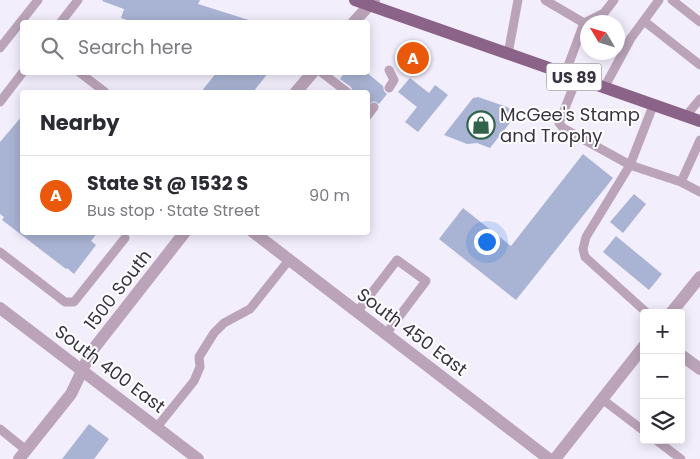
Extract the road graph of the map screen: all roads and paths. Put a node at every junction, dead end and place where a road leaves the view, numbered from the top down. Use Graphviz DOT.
graph roads {
  1 [pos="38,0"];
  2 [pos="78,0"];
  3 [pos="355,0"];
  4 [pos="518,0"];
  5 [pos="544,0"];
  6 [pos="614,0"];
  7 [pos="659,0"];
  8 [pos="672,0"];
  9 [pos="371,2"];
  10 [pos="600,15"];
  11 [pos="22,20"];
  12 [pos="63,20"];
  13 [pos="356,20"];
  14 [pos="580,21"];
  15 [pos="644,21"];
  16 [pos="700,22"];
  17 [pos="20,23"];
  18 [pos="580,39"];
  19 [pos="0,48"];
  20 [pos="508,54"];
  21 [pos="700,65"];
  22 [pos="389,70"];
  23 [pos="21,75"];
  24 [pos="84,75"];
  25 [pos="310,75"];
  26 [pos="325,75"];
  27 [pos="571,76"];
  28 [pos="389,88"];
  29 [pos="604,88"];
  30 [pos="102,90"];
  31 [pos="298,90"];
  32 [pos="344,90"];
  33 [pos="700,99"];
  34 [pos="0,102"];
  35 [pos="653,106"];
  36 [pos="686,116"];
  37 [pos="700,121"];
  38 [pos="700,140"];
  39 [pos="630,165"];
  40 [pos="681,182"];
  41 [pos="700,192"];
  42 [pos="123,235"];
  43 [pos="183,235"];
  44 [pos="257,235"];
  45 [pos="0,252"];
  46 [pos="290,260"];
  47 [pos="700,277"];
  48 [pos="0,308"];
  49 [pos="644,309"];
  50 [pos="674,309"];
  51 [pos="357,312"];
  52 [pos="386,334"];
  53 [pos="640,351"];
  54 [pos="685,358"];
  55 [pos="700,369"];
  56 [pos="82,371"];
  57 [pos="602,399"];
  58 [pos="157,428"];
  59 [pos="640,428"];
  60 [pos="0,430"];
  61 [pos="661,444"];
  62 [pos="22,455"];
  63 [pos="198,459"];
  64 [pos="549,459"];
  65 [pos="555,459"];
  66 [pos="681,459"];
  1 -- 11 [label="lane"];
  2 -- 12 [label="lane"];
  3 -- 9 [label="main road, US 89"];
  4 -- 20 [label="lane"];
  5 -- 14 [label="lane"];
  6 -- 10 [label="lane"];
  7 -- 15 [label="lane"];
  8 -- 16 [label="lane"];
  9 -- 13 [label="street"];
  9 -- 20 [label="main road, US 89"];
  15 -- 21 [label="lane"];
  15 -- 29 [label="lane"];
  17 -- 19 [label="lane"];
  18 -- 27 [label="lane"];
  20 -- 27 [label="main road, US 89"];
  22 -- 28 [label="lane"];
  23 -- 34 [label="lane"];
  24 -- 30 [label="lane"];
  25 -- 31 [label="street"];
  26 -- 32 [label="lane"];
  27 -- 29 [label="main road, US 89"];
  27 -- 39 [label="lane"];
  29 -- 35 [label="main road, US 89"];
  33 -- 36 [label="lane"];
  35 -- 36 [label="main road, US 89"];
  35 -- 39 [label="lane"];
  36 -- 37 [label="main road, US 89"];
  38 -- 40 [label="lane"];
  39 -- 40 [label="lane"];
  39 -- 49 [label="lane"];
  40 -- 41 [label="lane"];
  42 -- 45 [label="lane"];
  43 -- 56 [label="street, 1500 South"];
  44 -- 46 [label="street, South 450 East"];
  46 -- 51 [label="street, South 450 East"];
  46 -- 58 [label="lane"];
  47 -- 50 [label="street"];
  48 -- 56 [label="street, South 400 East"];
  51 -- 52 [label="street, South 450 East"];
  51 -- 52 [label="lane"];
  52 -- 64 [label="street, South 450 East"];
  53 -- 57 [label="street"];
  54 -- 55 [label="street"];
  56 -- 58 [label="street, South 400 East"];
  56 -- 62 [label="street, 1500 South"];
  57 -- 59 [label="lane"];
  57 -- 65 [label="street"];
  58 -- 63 [label="street, South 400 East"];
  60 -- 62 [label="lane"];
  61 -- 66 [label="lane"];
}
